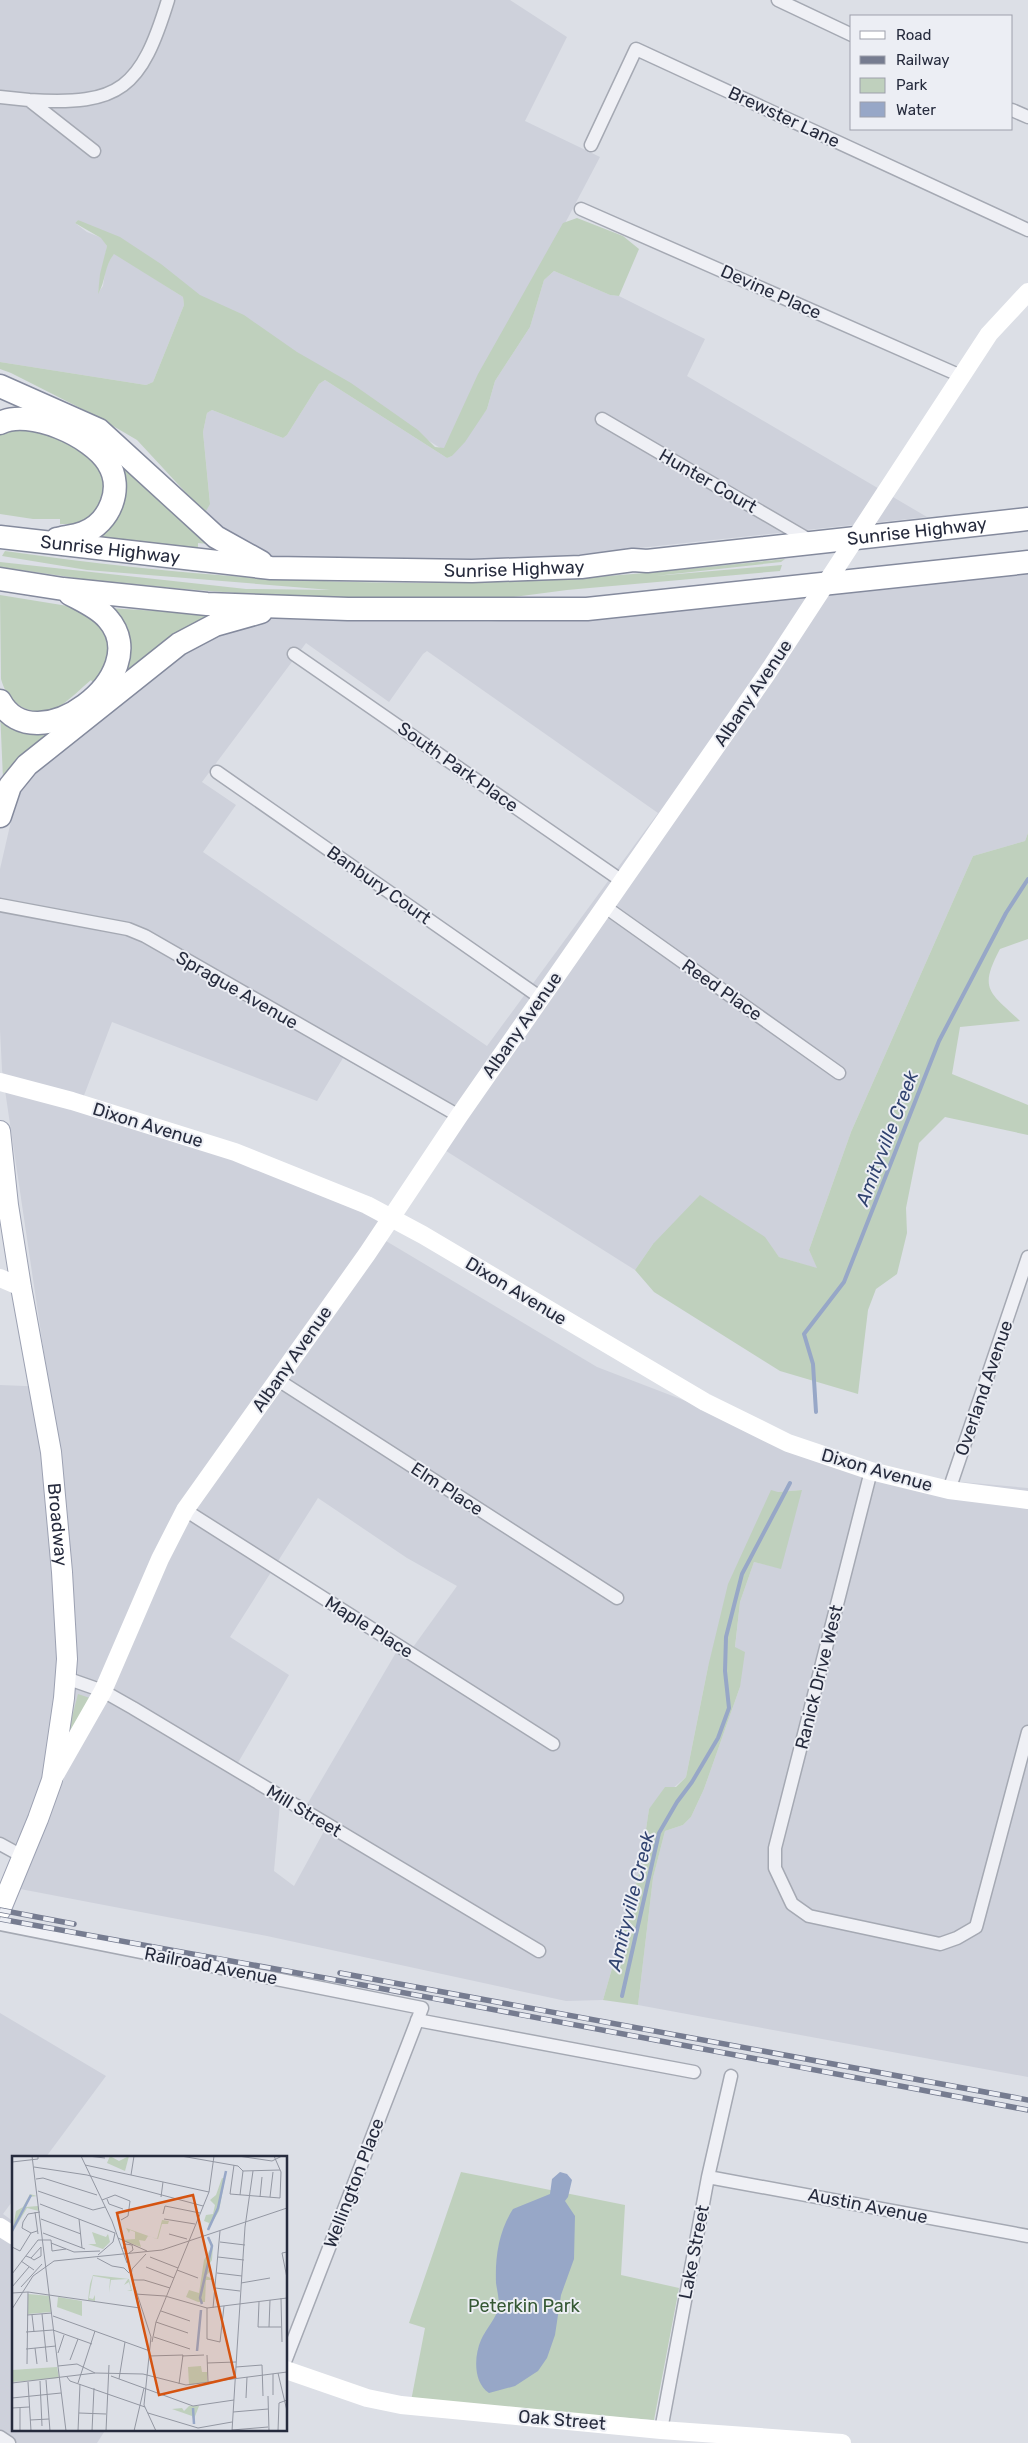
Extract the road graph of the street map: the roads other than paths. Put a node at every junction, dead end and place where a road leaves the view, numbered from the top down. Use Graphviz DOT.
graph roads {
  1 [pos="168,0"];
  2 [pos="778,0"];
  3 [pos="850,34"];
  4 [pos="0,97"];
  5 [pos="28,100"];
  6 [pos="1013,110"];
  7 [pos="1028,118"];
  8 [pos="591,145"];
  9 [pos="94,151"];
  10 [pos="581,209"];
  11 [pos="1028,230"];
  12 [pos="1028,292"];
  13 [pos="961,376"];
  14 [pos="0,386"];
  15 [pos="602,419"];
  16 [pos="0,423"];
  17 [pos="1028,519"];
  18 [pos="0,537"];
  19 [pos="857,537"];
  20 [pos="44,542"];
  21 [pos="813,542"];
  22 [pos="1028,562"];
  23 [pos="271,568"];
  24 [pos="0,579"];
  25 [pos="828,582"];
  26 [pos="63,589"];
  27 [pos="281,607"];
  28 [pos="294,654"];
  29 [pos="0,701"];
  30 [pos="217,772"];
  31 [pos="0,816"];
  32 [pos="622,881"];
  33 [pos="0,905"];
  34 [pos="604,906"];
  35 [pos="541,998"];
  36 [pos="839,1073"];
  37 [pos="0,1082"];
  38 [pos="458,1116"];
  39 [pos="0,1131"];
  40 [pos="392,1218"];
  41 [pos="1028,1257"];
  42 [pos="0,1278"];
  43 [pos="21,1287"];
  44 [pos="278,1380"];
  45 [pos="871,1471"];
  46 [pos="949,1490"];
  47 [pos="1028,1500"];
  48 [pos="185,1510"];
  49 [pos="617,1598"];
  50 [pos="66,1678"];
  51 [pos="104,1691"];
  52 [pos="1028,1732"];
  53 [pos="553,1744"];
  54 [pos="52,1780"];
  55 [pos="0,1844"];
  56 [pos="22,1856"];
  57 [pos="0,1911"];
  58 [pos="0,1924"];
  59 [pos="539,1951"];
  60 [pos="422,2008"];
  61 [pos="417,2020"];
  62 [pos="694,2072"];
  63 [pos="731,2076"];
  64 [pos="708,2177"];
  65 [pos="0,2227"];
  66 [pos="12,2235"];
  67 [pos="1028,2236"];
  68 [pos="288,2353"];
  69 [pos="288,2371"];
  70 [pos="661,2430"];
  71 [pos="0,2437"];
  72 [pos="9,2443"];
  73 [pos="842,2443"];
  1 -- 5 [label="street"];
  2 -- 3 [label="street"];
  4 -- 5 [label="street"];
  5 -- 9 [label="street"];
  6 -- 7 [label="street"];
  8 -- 11 [label="street, Brewster Lane"];
  10 -- 13 [label="street, Devine Place"];
  12 -- 13 [label="street, Albany Avenue"];
  13 -- 19 [label="street, Albany Avenue"];
  14 -- 23 [label="highway"];
  15 -- 21 [label="street, Hunter Court"];
  16 -- 20 [label="highway"];
  17 -- 19 [label="highway, Sunrise Highway"];
  18 -- 20 [label="highway, Sunrise Highway"];
  19 -- 21 [label="highway, Sunrise Highway"];
  19 -- 25 [label="street, Albany Avenue"];
  20 -- 23 [label="highway, Sunrise Highway"];
  21 -- 23 [label="highway, Sunrise Highway"];
  22 -- 25 [label="highway"];
  24 -- 26 [label="highway"];
  25 -- 27 [label="highway"];
  25 -- 32 [label="street, Albany Avenue"];
  26 -- 27 [label="highway"];
  26 -- 29 [label="highway"];
  27 -- 31 [label="highway"];
  28 -- 32 [label="street, South Park Place"];
  30 -- 35 [label="street, Banbury Court"];
  32 -- 34 [label="street, Albany Avenue"];
  33 -- 38 [label="street, Sprague Avenue"];
  34 -- 35 [label="street, Albany Avenue"];
  34 -- 36 [label="street, Reed Place"];
  35 -- 38 [label="street, Albany Avenue"];
  37 -- 40 [label="street, Dixon Avenue"];
  38 -- 40 [label="street, Albany Avenue"];
  39 -- 43 [label="main road, Broadway"];
  40 -- 44 [label="street, Albany Avenue"];
  40 -- 45 [label="street, Dixon Avenue"];
  41 -- 46 [label="street, Overland Avenue"];
  42 -- 43 [label="street"];
  43 -- 50 [label="main road, Broadway"];
  44 -- 48 [label="street, Albany Avenue"];
  44 -- 49 [label="street, Elm Place"];
  45 -- 46 [label="street, Dixon Avenue"];
  45 -- 52 [label="street, Ranick Drive West"];
  46 -- 47 [label="street, Dixon Avenue"];
  48 -- 51 [label="street, Albany Avenue"];
  48 -- 53 [label="street, Maple Place"];
  50 -- 51 [label="street, Mill Street"];
  50 -- 54 [label="main road, Broadway"];
  51 -- 54 [label="street, Albany Avenue"];
  51 -- 59 [label="street, Mill Street"];
  54 -- 56 [label="main road, Broadway"];
  55 -- 56 [label="street"];
  56 -- 57 [label="main road, Broadway"];
  58 -- 60 [label="street, Railroad Avenue"];
  60 -- 61 [label="street, Wellington Place"];
  61 -- 62 [label="street"];
  61 -- 68 [label="street, Wellington Place"];
  63 -- 64 [label="street, Lake Street"];
  64 -- 67 [label="street, Austin Avenue"];
  64 -- 70 [label="street, Lake Street"];
  65 -- 66 [label="street"];
  69 -- 70 [label="street, Oak Street"];
  70 -- 73 [label="street, Oak Street"];
  71 -- 72 [label="street"];
}
